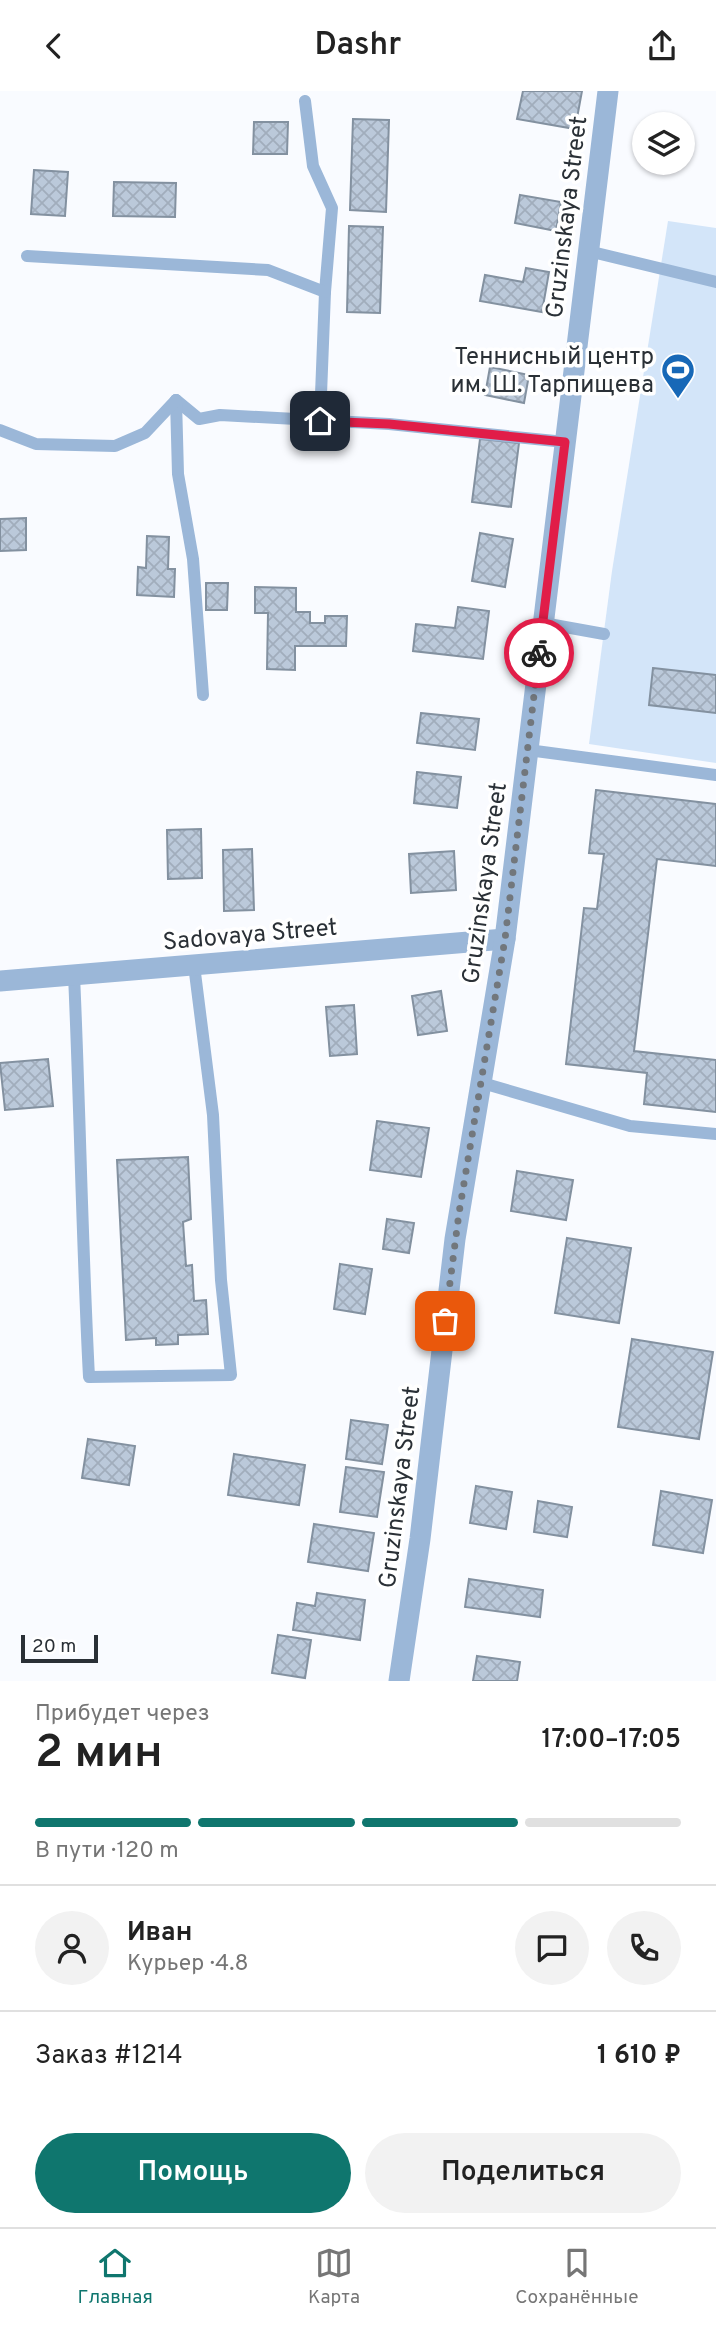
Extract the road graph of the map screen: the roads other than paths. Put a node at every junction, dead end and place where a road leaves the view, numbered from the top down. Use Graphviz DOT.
graph roads {
  1 [pos="608,91"];
  2 [pos="305,101"];
  3 [pos="588,251"];
  4 [pos="27,256"];
  5 [pos="716,282"];
  6 [pos="325,292"];
  7 [pos="176,400"];
  8 [pos="320,421"];
  9 [pos="0,430"];
  10 [pos="565,442"];
  11 [pos="543,623"];
  12 [pos="604,634"];
  13 [pos="202,695"];
  14 [pos="528,750"];
  15 [pos="716,775"];
  16 [pos="505,939"];
  17 [pos="194,965"];
  18 [pos="74,975"];
  19 [pos="0,981"];
  20 [pos="480,1082"];
  21 [pos="716,1134"];
  22 [pos="399,1681"];
  1 -- 3 [label="street, Gruzinskaya Street"];
  2 -- 6 [label="lane"];
  3 -- 5 [label="lane"];
  3 -- 10 [label="street, Gruzinskaya Street"];
  4 -- 6 [label="lane"];
  6 -- 8 [label="lane"];
  7 -- 8 [label="lane"];
  7 -- 9 [label="lane"];
  7 -- 13 [label="lane"];
  8 -- 10 [label="lane"];
  10 -- 11 [label="street, Gruzinskaya Street"];
  11 -- 12 [label="lane"];
  11 -- 14 [label="street, Gruzinskaya Street"];
  14 -- 15 [label="lane"];
  14 -- 16 [label="street, Gruzinskaya Street"];
  16 -- 17 [label="street, Sadovaya Street"];
  16 -- 20 [label="street, Gruzinskaya Street"];
  17 -- 18 [label="street, Sadovaya Street"];
  17 -- 18 [label="lane"];
  18 -- 19 [label="street, Sadovaya Street"];
  20 -- 21 [label="lane"];
  20 -- 22 [label="street, Gruzinskaya Street"];
}
